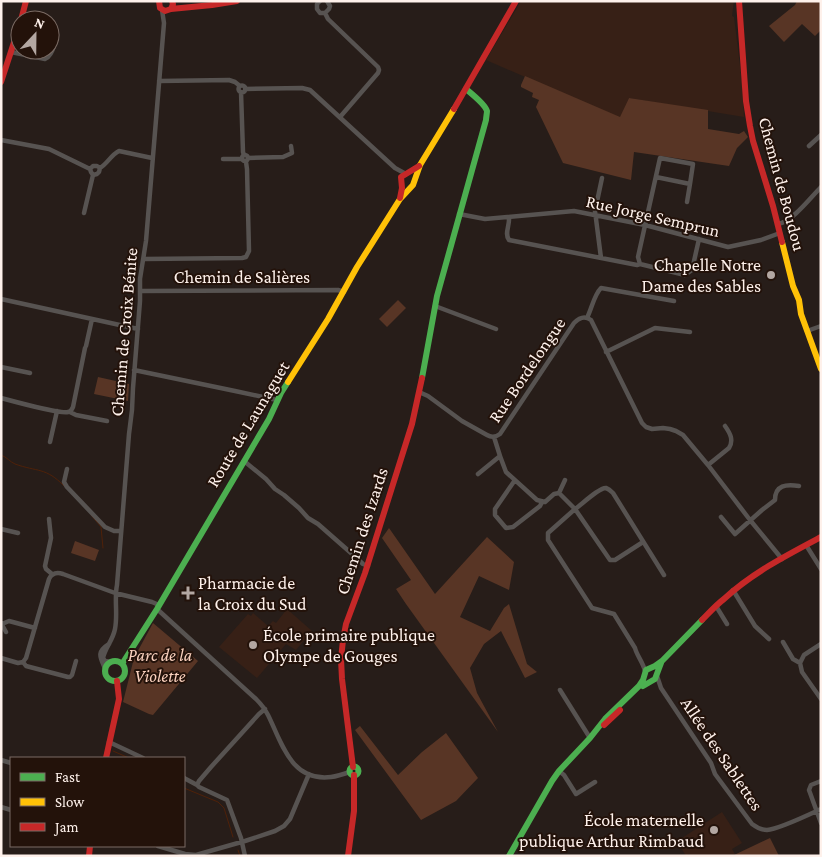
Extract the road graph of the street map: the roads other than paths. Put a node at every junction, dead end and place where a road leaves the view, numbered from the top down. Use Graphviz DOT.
graph roads {
  1 [pos="237,1"];
  2 [pos="320,1"];
  3 [pos="327,1"];
  4 [pos="516,1"];
  5 [pos="739,1"];
  6 [pos="151,2"];
  7 [pos="167,6"];
  8 [pos="325,13"];
  9 [pos="10,55"];
  10 [pos="159,81"];
  11 [pos="1,82"];
  12 [pos="466,90"];
  13 [pos="243,91"];
  14 [pos="340,117"];
  15 [pos="821,135"];
  16 [pos="1,140"];
  17 [pos="291,146"];
  18 [pos="809,146"];
  19 [pos="152,158"];
  20 [pos="223,159"];
  21 [pos="245,159"];
  22 [pos="420,165"];
  23 [pos="90,168"];
  24 [pos="100,168"];
  25 [pos="93,174"];
  26 [pos="656,177"];
  27 [pos="404,178"];
  28 [pos="602,178"];
  29 [pos="414,180"];
  30 [pos="690,184"];
  31 [pos="410,187"];
  32 [pos="821,187"];
  33 [pos="400,198"];
  34 [pos="686,202"];
  35 [pos="84,213"];
  36 [pos="459,214"];
  37 [pos="596,216"];
  38 [pos="509,217"];
  39 [pos="778,224"];
  40 [pos="646,225"];
  41 [pos="780,233"];
  42 [pos="699,239"];
  43 [pos="144,258"];
  44 [pos="600,258"];
  45 [pos="640,264"];
  46 [pos="140,290"];
  47 [pos="344,292"];
  48 [pos="1,299"];
  49 [pos="674,301"];
  50 [pos="435,306"];
  51 [pos="587,318"];
  52 [pos="92,319"];
  53 [pos="821,326"];
  54 [pos="138,329"];
  55 [pos="496,329"];
  56 [pos="807,331"];
  57 [pos="690,332"];
  58 [pos="606,352"];
  59 [pos="1,367"];
  60 [pos="821,368"];
  61 [pos="134,370"];
  62 [pos="30,373"];
  63 [pos="419,392"];
  64 [pos="1,398"];
  65 [pos="278,400"];
  66 [pos="57,411"];
  67 [pos="70,412"];
  68 [pos="106,421"];
  69 [pos="725,426"];
  70 [pos="494,437"];
  71 [pos="50,442"];
  72 [pos="500,456"];
  73 [pos="244,461"];
  74 [pos="708,465"];
  75 [pos="67,469"];
  76 [pos="478,474"];
  77 [pos="515,480"];
  78 [pos="566,480"];
  79 [pos="798,486"];
  80 [pos="558,493"];
  81 [pos="542,502"];
  82 [pos="575,510"];
  83 [pos="721,517"];
  84 [pos="49,519"];
  85 [pos="750,520"];
  86 [pos="1,529"];
  87 [pos="120,532"];
  88 [pos="18,533"];
  89 [pos="821,537"];
  90 [pos="643,542"];
  91 [pos="806,545"];
  92 [pos="782,559"];
  93 [pos="368,566"];
  94 [pos="821,569"];
  95 [pos="52,574"];
  96 [pos="664,575"];
  97 [pos="733,590"];
  98 [pos="115,593"];
  99 [pos="716,606"];
  100 [pos="158,607"];
  101 [pos="2,623"];
  102 [pos="728,624"];
  103 [pos="35,628"];
  104 [pos="6,632"];
  105 [pos="769,638"];
  106 [pos="783,642"];
  107 [pos="110,643"];
  108 [pos="821,644"];
  109 [pos="1,658"];
  110 [pos="76,661"];
  111 [pos="23,662"];
  112 [pos="112,662"];
  113 [pos="800,662"];
  114 [pos="122,664"];
  115 [pos="106,671"];
  116 [pos="650,673"];
  117 [pos="117,681"];
  118 [pos="560,690"];
  119 [pos="821,700"];
  120 [pos="265,709"];
  121 [pos="590,738"];
  122 [pos="108,742"];
  123 [pos="106,757"];
  124 [pos="141,757"];
  125 [pos="352,771"];
  126 [pos="559,771"];
  127 [pos="309,774"];
  128 [pos="185,778"];
  129 [pos="821,781"];
  130 [pos="595,782"];
  131 [pos="198,785"];
  132 [pos="818,810"];
  133 [pos="821,823"];
  134 [pos="241,842"];
  135 [pos="161,847"];
  136 [pos="184,855"];
  137 [pos="245,856"];
  138 [pos="348,856"];
  139 [pos="509,856"];
  1 -- 7 [label="street"];
  2 -- 8 [label="street"];
  3 -- 8 [label="street"];
  4 -- 12 [label="street, Route de Launaguet"];
  5 -- 39 [label="street, Chemin de Boudou"];
  6 -- 7 [label="street"];
  7 -- 10 [label="street, Chemin de Croix Bénite"];
  8 -- 14 [label="street"];
  9 -- 11 [label="street"];
  10 -- 13 [label="street"];
  10 -- 19 [label="street, Chemin de Croix Bénite"];
  12 -- 22 [label="street, Route de Launaguet"];
  12 -- 36 [label="street, Chemin des Izards"];
  13 -- 14 [label="street"];
  13 -- 21 [label="street"];
  14 -- 27 [label="street"];
  15 -- 18 [label="street"];
  16 -- 23 [label="street"];
  17 -- 21 [label="street"];
  19 -- 24 [label="street"];
  19 -- 43 [label="street, Chemin de Croix Bénite"];
  20 -- 21 [label="street"];
  21 -- 43 [label="street"];
  22 -- 27 [label="street, Route de Launaguet"];
  22 -- 29 [label="street, Route de Launaguet"];
  23 -- 24 [label="street"];
  23 -- 25 [label="street"];
  24 -- 25 [label="street"];
  25 -- 35 [label="street"];
  26 -- 30 [label="street"];
  26 -- 30 [label="street"];
  26 -- 40 [label="street"];
  27 -- 29 [label="street"];
  27 -- 31 [label="street"];
  27 -- 33 [label="street, Route de Launaguet"];
  28 -- 37 [label="street"];
  29 -- 31 [label="street, Route de Launaguet"];
  30 -- 34 [label="street"];
  31 -- 33 [label="street, Route de Launaguet"];
  32 -- 39 [label="street"];
  33 -- 47 [label="street, Route de Launaguet"];
  36 -- 38 [label="street, Rue Jorge Semprun"];
  36 -- 50 [label="street, Chemin des Izards"];
  37 -- 38 [label="street, Rue Jorge Semprun"];
  37 -- 40 [label="street, Rue Jorge Semprun"];
  37 -- 44 [label="street"];
  38 -- 44 [label="street"];
  39 -- 41 [label="street, Chemin de Boudou"];
  40 -- 42 [label="street, Rue Jorge Semprun"];
  40 -- 45 [label="street"];
  41 -- 42 [label="street, Rue Jorge Semprun"];
  41 -- 56 [label="street, Chemin de Boudou"];
  42 -- 45 [label="street"];
  43 -- 46 [label="street, Chemin de Croix Bénite"];
  44 -- 45 [label="street"];
  46 -- 47 [label="street, Chemin de Salières"];
  46 -- 54 [label="street, Chemin de Croix Bénite"];
  47 -- 65 [label="street, Route de Launaguet"];
  48 -- 52 [label="street"];
  49 -- 51 [label="street"];
  50 -- 55 [label="street"];
  50 -- 63 [label="street, Chemin des Izards"];
  51 -- 58 [label="street, Rue Bordelongue"];
  51 -- 70 [label="street, Rue Bordelongue"];
  52 -- 54 [label="street"];
  52 -- 67 [label="street"];
  53 -- 56 [label="street"];
  54 -- 61 [label="street, Chemin de Croix Bénite"];
  56 -- 60 [label="street, Chemin de Boudou"];
  57 -- 58 [label="street"];
  58 -- 74 [label="street, Rue Bordelongue"];
  59 -- 62 [label="street"];
  61 -- 65 [label="street"];
  61 -- 87 [label="street, Chemin de Croix Bénite"];
  63 -- 70 [label="street, Rue Bordelongue"];
  63 -- 93 [label="street, Chemin des Izards"];
  64 -- 66 [label="street"];
  65 -- 73 [label="street, Route de Launaguet"];
  66 -- 67 [label="street"];
  66 -- 71 [label="street"];
  67 -- 68 [label="street"];
  69 -- 74 [label="street"];
  70 -- 72 [label="street"];
  72 -- 76 [label="street"];
  72 -- 77 [label="street"];
  73 -- 93 [label="street"];
  73 -- 100 [label="street, Route de Launaguet"];
  74 -- 85 [label="street, Rue Bordelongue"];
  75 -- 87 [label="street"];
  77 -- 81 [label="street"];
  77 -- 81 [label="street"];
  78 -- 80 [label="street"];
  79 -- 85 [label="street"];
  80 -- 81 [label="street"];
  80 -- 82 [label="street"];
  82 -- 90 [label="street"];
  82 -- 90 [label="street"];
  82 -- 116 [label="street"];
  83 -- 85 [label="street"];
  84 -- 95 [label="street"];
  85 -- 92 [label="street, Rue Bordelongue"];
  86 -- 88 [label="street"];
  87 -- 98 [label="street, Chemin de Croix Bénite"];
  89 -- 91 [label="street"];
  90 -- 96 [label="street"];
  91 -- 92 [label="street"];
  91 -- 94 [label="street"];
  92 -- 97 [label="street"];
  93 -- 125 [label="street, Chemin des Izards"];
  95 -- 98 [label="street"];
  95 -- 103 [label="street"];
  97 -- 99 [label="street"];
  97 -- 105 [label="street"];
  98 -- 100 [label="street"];
  98 -- 107 [label="street, Chemin de Croix Bénite"];
  99 -- 102 [label="street"];
  99 -- 116 [label="street"];
  100 -- 114 [label="street, Route de Launaguet"];
  100 -- 120 [label="street"];
  101 -- 103 [label="street"];
  101 -- 104 [label="street"];
  103 -- 111 [label="street"];
  106 -- 113 [label="street"];
  107 -- 112 [label="street, Chemin de Croix Bénite"];
  107 -- 115 [label="street, Chemin de Croix Bénite"];
  108 -- 113 [label="street"];
  109 -- 111 [label="street"];
  110 -- 111 [label="street"];
  112 -- 114 [label="street"];
  112 -- 115 [label="street"];
  113 -- 119 [label="street"];
  114 -- 117 [label="street"];
  115 -- 117 [label="street"];
  116 -- 121 [label="street"];
  116 -- 132 [label="street, Allée des Sablettes"];
  117 -- 122 [label="street"];
  118 -- 121 [label="street"];
  120 -- 127 [label="street"];
  120 -- 131 [label="street"];
  121 -- 126 [label="street"];
  122 -- 123 [label="street"];
  122 -- 124 [label="street"];
  125 -- 127 [label="street"];
  125 -- 138 [label="street, Chemin des Izards"];
  126 -- 130 [label="street"];
  126 -- 139 [label="street"];
  127 -- 134 [label="street"];
  128 -- 131 [label="street"];
  129 -- 132 [label="street"];
  131 -- 134 [label="street"];
  132 -- 133 [label="street"];
  134 -- 136 [label="street"];
  134 -- 137 [label="street"];
  135 -- 136 [label="street"];
}
